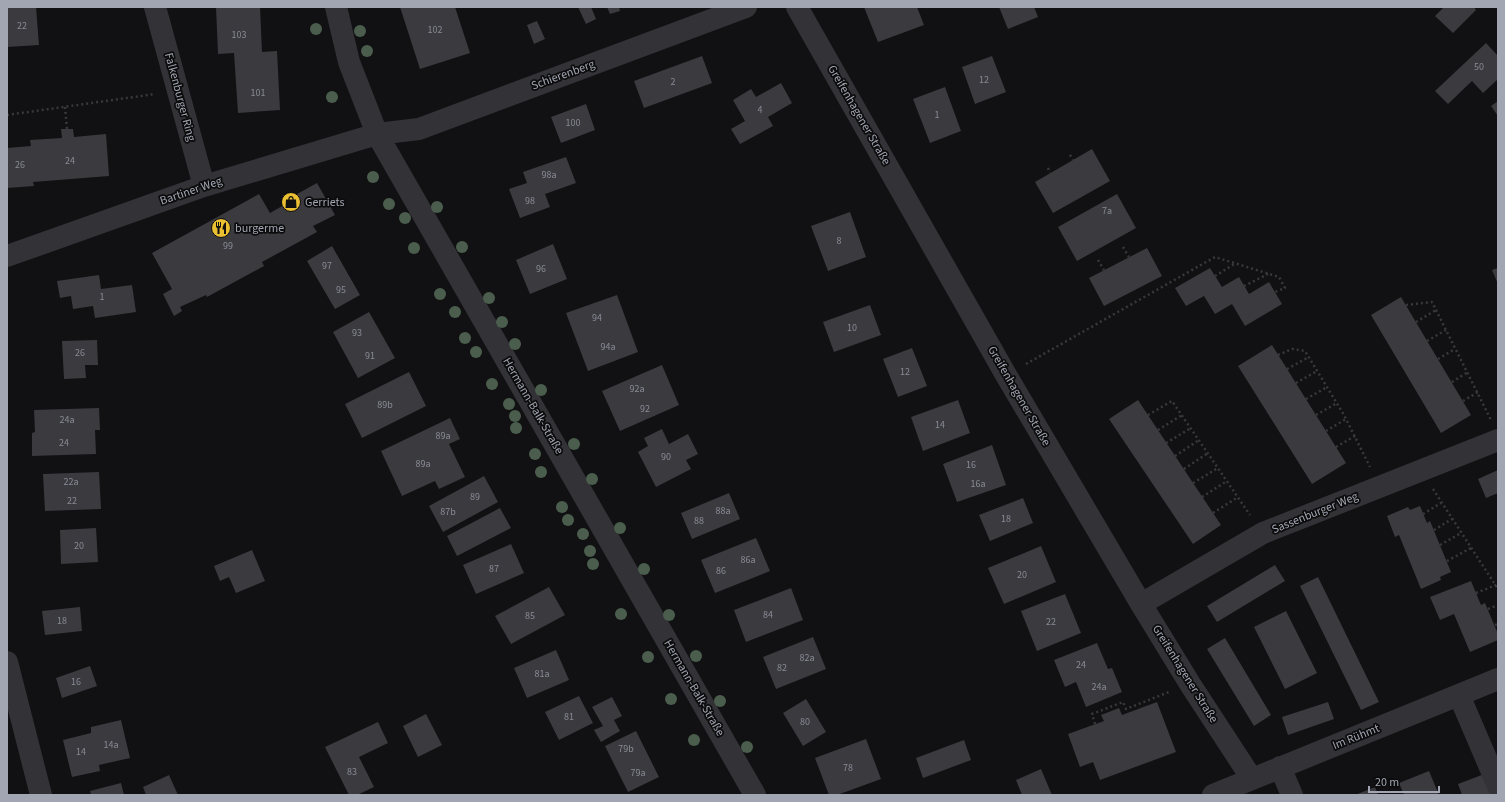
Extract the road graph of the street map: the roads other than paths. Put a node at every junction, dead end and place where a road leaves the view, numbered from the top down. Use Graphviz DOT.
graph roads {
  1 [pos="155,7"];
  2 [pos="336,7"];
  3 [pos="746,7"];
  4 [pos="797,7"];
  5 [pos="378,134"];
  6 [pos="204,186"];
  7 [pos="7,256"];
  8 [pos="1496,434"];
  9 [pos="1141,604"];
  10 [pos="7,662"];
  11 [pos="1498,678"];
  12 [pos="1459,695"];
  13 [pos="1280,767"];
  14 [pos="1252,778"];
  15 [pos="1498,786"];
  16 [pos="41,795"];
  17 [pos="756,795"];
  18 [pos="1213,795"];
  19 [pos="1292,795"];
  1 -- 6 [label="street, Falkenburger Ring"];
  2 -- 5 [label="street, Hermann-Balk-Straße"];
  3 -- 5 [label="street, Schierenberg"];
  4 -- 9 [label="street, Greifenhagener Straße"];
  5 -- 6 [label="street, Bartiner Weg"];
  5 -- 17 [label="street, Hermann-Balk-Straße"];
  6 -- 7 [label="street, Bartiner Weg"];
  8 -- 9 [label="street, Sassenburger Weg"];
  9 -- 14 [label="street, Greifenhagener Straße"];
  10 -- 16 [label="street"];
  11 -- 12 [label="street, Im Rühmt"];
  12 -- 13 [label="street, Im Rühmt"];
  12 -- 15 [label="street"];
  13 -- 14 [label="street, Im Rühmt"];
  13 -- 19 [label="street"];
  14 -- 18 [label="street, Im Rühmt"];
}
